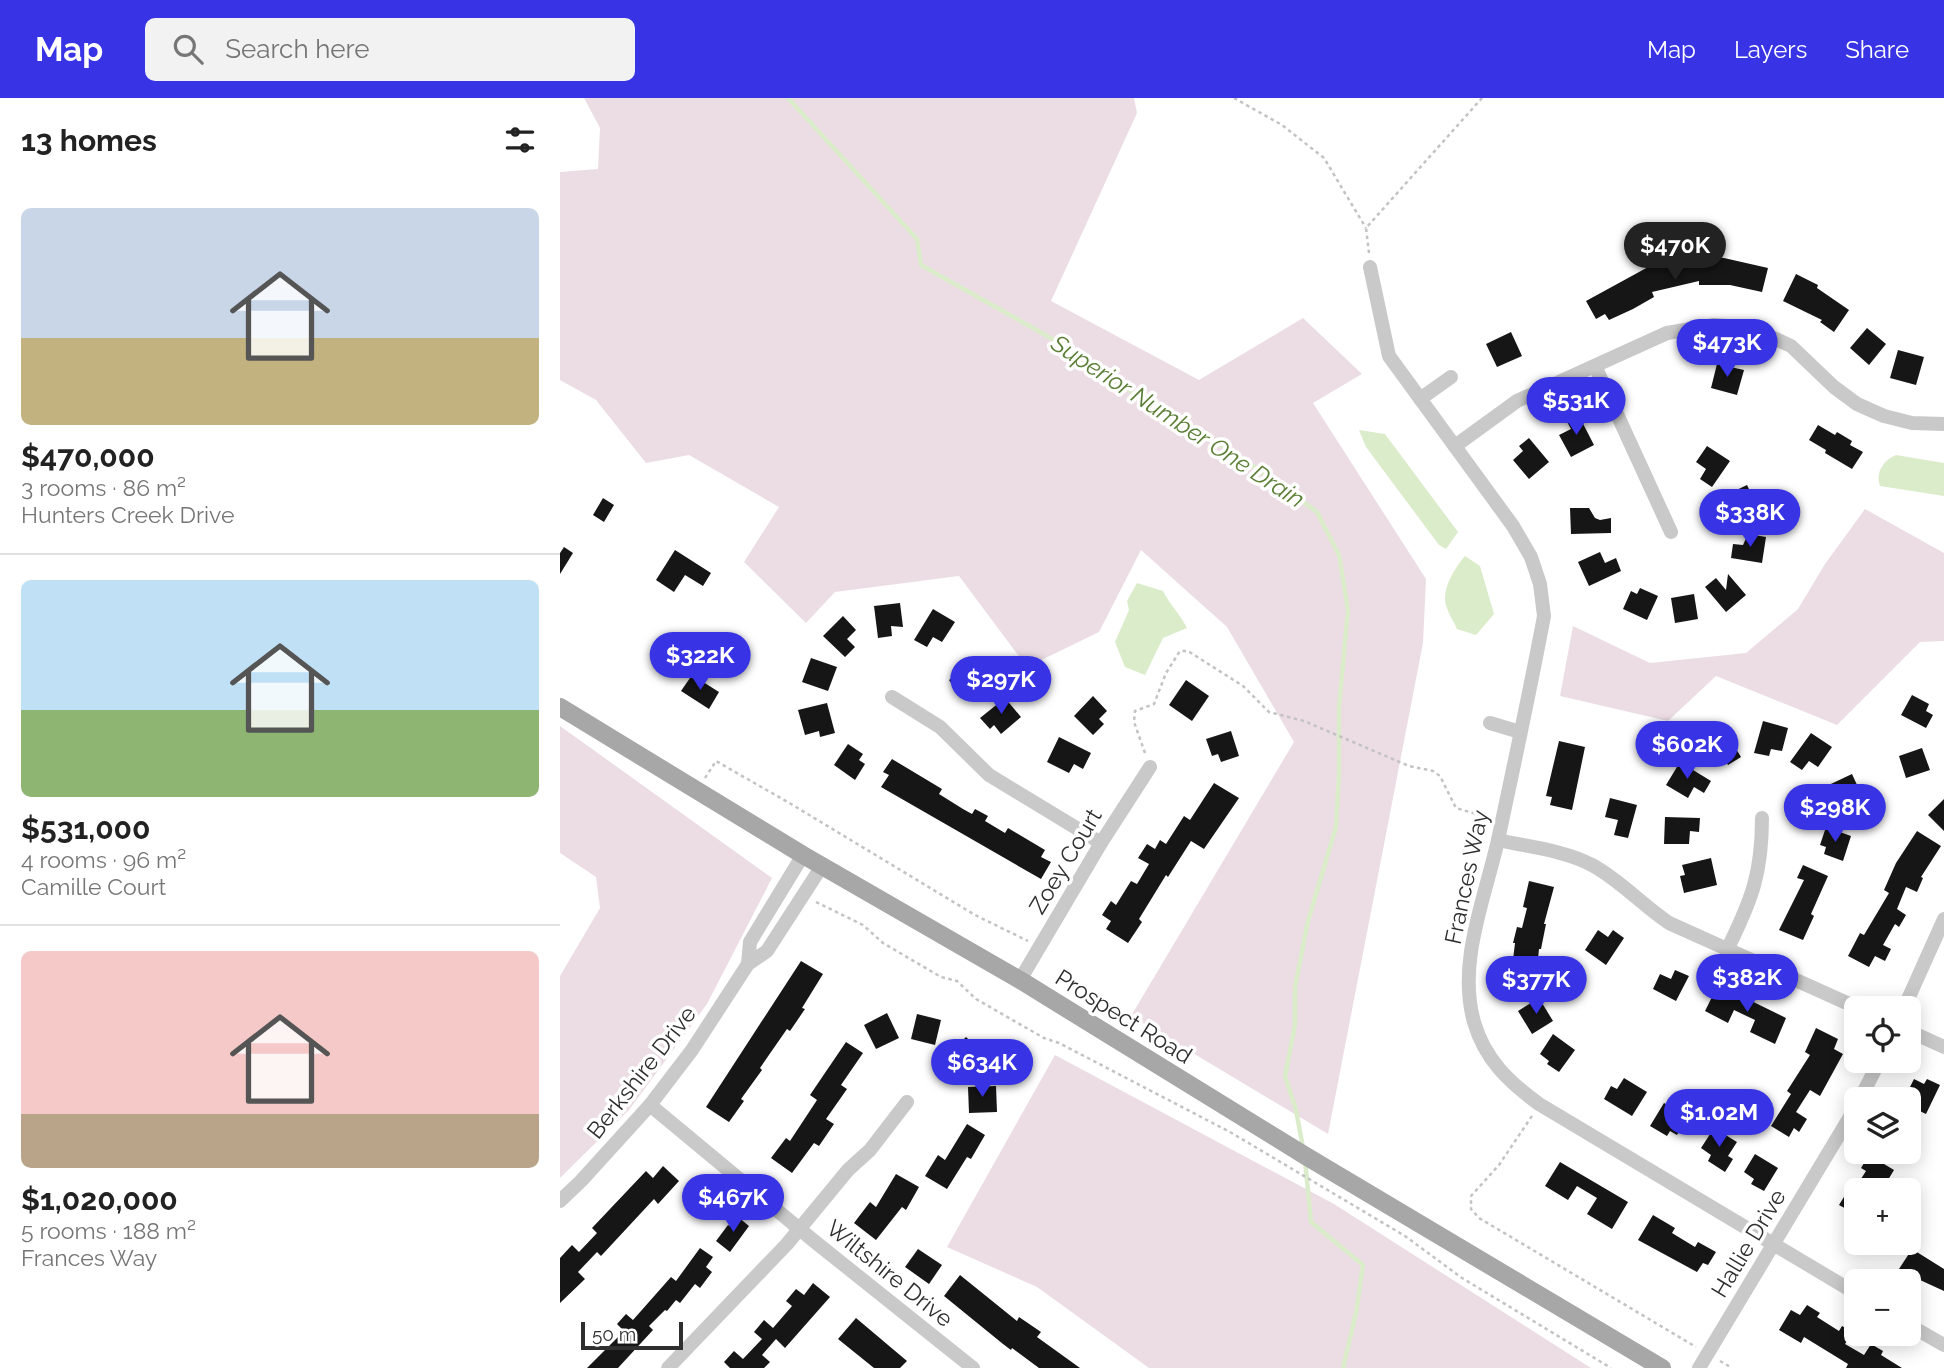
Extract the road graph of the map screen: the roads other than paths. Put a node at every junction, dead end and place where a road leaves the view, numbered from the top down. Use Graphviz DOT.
graph roads {
  1 [pos="1370,267"];
  2 [pos="1595,366"];
  3 [pos="1451,377"];
  4 [pos="1420,398"];
  5 [pos="1944,424"];
  6 [pos="1455,446"];
  7 [pos="1671,533"];
  8 [pos="892,697"];
  9 [pos="560,707"];
  10 [pos="1490,723"];
  11 [pos="1520,732"];
  12 [pos="1150,766"];
  13 [pos="1762,818"];
  14 [pos="1498,840"];
  15 [pos="1101,843"];
  16 [pos="803,855"];
  17 [pos="822,866"];
  18 [pos="1944,919"];
  19 [pos="1728,948"];
  20 [pos="748,964"];
  21 [pos="1020,980"];
  22 [pos="1909,996"];
  23 [pos="1844,1002"];
  24 [pos="1921,1036"];
  25 [pos="1944,1047"];
  26 [pos="907,1102"];
  27 [pos="650,1105"];
  28 [pos="1844,1127"];
  29 [pos="560,1201"];
  30 [pos="798,1228"];
  31 [pos="1773,1245"];
  32 [pos="1844,1286"];
  33 [pos="1921,1332"];
  34 [pos="1944,1345"];
  35 [pos="668,1368"];
  36 [pos="973,1368"];
  37 [pos="1662,1368"];
  38 [pos="1699,1368"];
  1 -- 4 [label="street, Frances Way"];
  2 -- 5 [label="street"];
  2 -- 6 [label="street"];
  2 -- 7 [label="street"];
  3 -- 4 [label="street"];
  4 -- 6 [label="street, Frances Way"];
  6 -- 11 [label="street, Frances Way"];
  8 -- 15 [label="street"];
  9 -- 16 [label="main road, Prospect Road"];
  10 -- 11 [label="street"];
  11 -- 14 [label="street, Frances Way"];
  12 -- 15 [label="street, Zoey Court"];
  13 -- 19 [label="street"];
  14 -- 19 [label="street"];
  14 -- 31 [label="street, Frances Way"];
  15 -- 21 [label="street, Zoey Court"];
  16 -- 17 [label="main road, Prospect Road"];
  16 -- 20 [label="street, Berkshire Drive"];
  17 -- 20 [label="street, Berkshire Drive"];
  17 -- 21 [label="main road, Prospect Road"];
  18 -- 22 [label="street"];
  19 -- 23 [label="street"];
  20 -- 27 [label="street, Berkshire Drive"];
  21 -- 37 [label="main road, Prospect Road"];
  24 -- 25 [label="street"];
  26 -- 30 [label="street"];
  27 -- 29 [label="street, Berkshire Drive"];
  27 -- 30 [label="street, Wiltshire Drive"];
  28 -- 31 [label="street, Hallie Drive"];
  30 -- 35 [label="street"];
  30 -- 36 [label="street, Wiltshire Drive"];
  31 -- 32 [label="street, Frances Way"];
  31 -- 38 [label="street, Hallie Drive"];
  33 -- 34 [label="street"];
}
